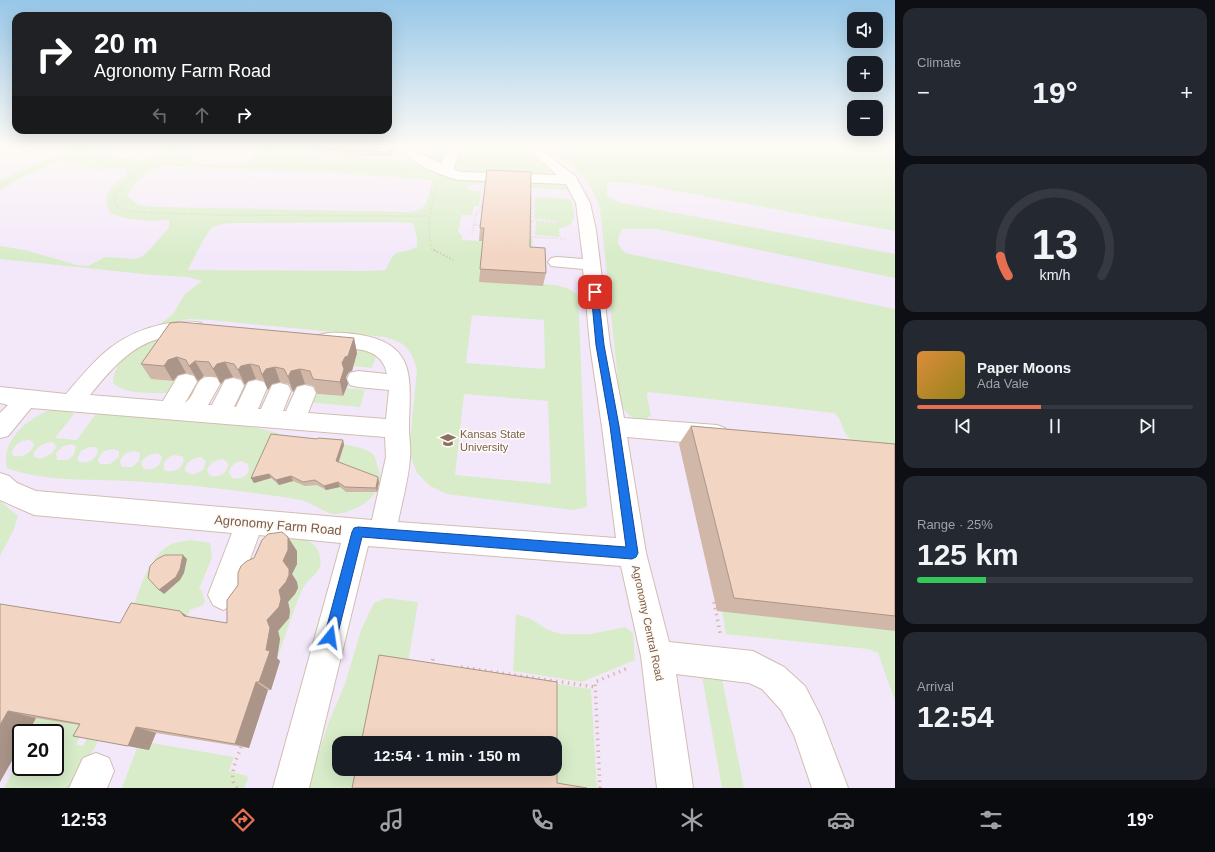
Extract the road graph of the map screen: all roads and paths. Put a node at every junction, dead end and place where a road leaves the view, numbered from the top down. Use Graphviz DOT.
graph roads {
  1 [pos="124,184"];
  2 [pos="438,184"];
  3 [pos="525,184"];
  4 [pos="565,184"];
  5 [pos="571,190"];
  6 [pos="483,192"];
  7 [pos="538,193"];
  8 [pos="428,216"];
  9 [pos="531,220"];
  10 [pos="559,222"];
  11 [pos="474,225"];
  12 [pos="482,225"];
  13 [pos="472,233"];
  14 [pos="569,240"];
  15 [pos="453,260"];
  16 [pos="557,262"];
  17 [pos="592,265"];
  18 [pos="210,329"];
  19 [pos="317,342"];
  20 [pos="358,379"];
  21 [pos="186,382"];
  22 [pos="399,383"];
  23 [pos="209,384"];
  24 [pos="233,386"];
  25 [pos="256,388"];
  26 [pos="280,391"];
  27 [pos="305,393"];
  28 [pos="0,395"];
  29 [pos="26,399"];
  30 [pos="72,402"];
  31 [pos="170,410"];
  32 [pos="193,412"];
  33 [pos="220,414"];
  34 [pos="243,416"];
  35 [pos="269,417"];
  36 [pos="294,420"];
  37 [pos="614,426"];
  38 [pos="0,429"];
  39 [pos="397,429"];
  40 [pos="740,437"];
  41 [pos="0,484"];
  42 [pos="250,522"];
  43 [pos="370,533"];
  44 [pos="632,553"];
  45 [pos="223,595"];
  46 [pos="714,602"];
  47 [pos="720,633"];
  48 [pos="433,659"];
  49 [pos="646,661"];
  50 [pos="440,664"];
  51 [pos="456,667"];
  52 [pos="595,687"];
  53 [pos="241,747"];
  54 [pos="237,788"];
  55 [pos="291,788"];
  56 [pos="600,788"];
  57 [pos="675,788"];
  58 [pos="830,788"];
  1 -- 8 [label="path"];
  2 -- 8 [label="path"];
  3 -- 5 [label="street"];
  4 -- 5 [label="street"];
  5 -- 17 [label="street, Agronomy Central Road"];
  6 -- 11 [label="path"];
  7 -- 9 [label="path"];
  8 -- 15 [label="path"];
  9 -- 10 [label="path"];
  9 -- 14 [label="path"];
  11 -- 12 [label="path"];
  11 -- 13 [label="path"];
  16 -- 17 [label="street"];
  17 -- 37 [label="street, Agronomy Central Road"];
  18 -- 30 [label="street"];
  19 -- 22 [label="street"];
  20 -- 22 [label="street"];
  21 -- 31 [label="street"];
  22 -- 39 [label="street"];
  23 -- 32 [label="street"];
  24 -- 33 [label="street"];
  25 -- 34 [label="street"];
  26 -- 35 [label="street"];
  27 -- 36 [label="street"];
  28 -- 29 [label="street"];
  29 -- 30 [label="street"];
  29 -- 38 [label="street"];
  30 -- 31 [label="street"];
  31 -- 32 [label="street"];
  32 -- 33 [label="street"];
  33 -- 34 [label="street"];
  34 -- 35 [label="street"];
  35 -- 36 [label="street"];
  36 -- 39 [label="street"];
  37 -- 40 [label="street"];
  37 -- 44 [label="street, Agronomy Central Road"];
  39 -- 43 [label="street"];
  41 -- 42 [label="street, Agronomy Farm Road"];
  42 -- 43 [label="street, Agronomy Farm Road"];
  42 -- 45 [label="street"];
  43 -- 44 [label="street, Agronomy Farm Road"];
  43 -- 55 [label="street"];
  44 -- 49 [label="street, Agronomy Central Road"];
  46 -- 47 [label="path"];
  48 -- 50 [label="path"];
  49 -- 52 [label="path"];
  49 -- 57 [label="street, Agronomy Central Road"];
  49 -- 58 [label="street"];
  51 -- 52 [label="path"];
  52 -- 56 [label="path"];
  53 -- 54 [label="path"];
}
